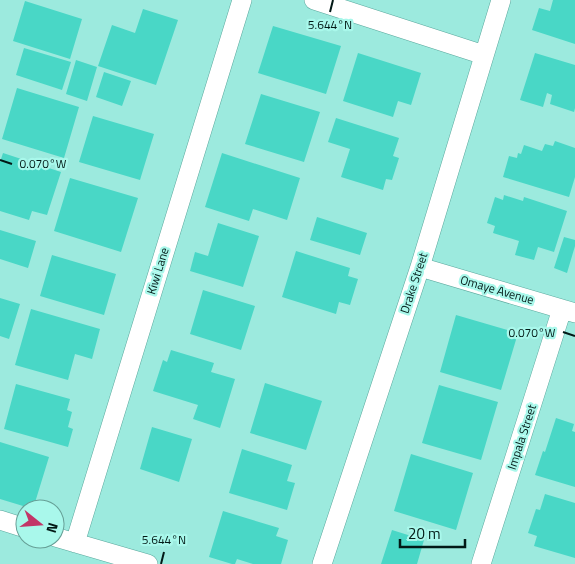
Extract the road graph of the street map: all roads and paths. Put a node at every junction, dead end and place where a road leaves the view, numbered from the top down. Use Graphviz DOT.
graph roads {
  1 [pos="242,0"];
  2 [pos="314,0"];
  3 [pos="501,0"];
  4 [pos="484,55"];
  5 [pos="420,267"];
  6 [pos="569,311"];
  7 [pos="0,520"];
  8 [pos="15,525"];
  9 [pos="65,539"];
  10 [pos="75,542"];
  11 [pos="148,564"];
  12 [pos="322,564"];
  13 [pos="481,564"];
  1 -- 10 [label="street, Kiwi Lane"];
  2 -- 4 [label="street"];
  3 -- 4 [label="street, Drake Street"];
  4 -- 5 [label="street, Drake Street"];
  5 -- 6 [label="street, Omaye Avenue"];
  5 -- 12 [label="street, Drake Street"];
  6 -- 13 [label="street, Impala Street"];
  7 -- 8 [label="street"];
  9 -- 10 [label="street"];
  10 -- 11 [label="street"];
}
